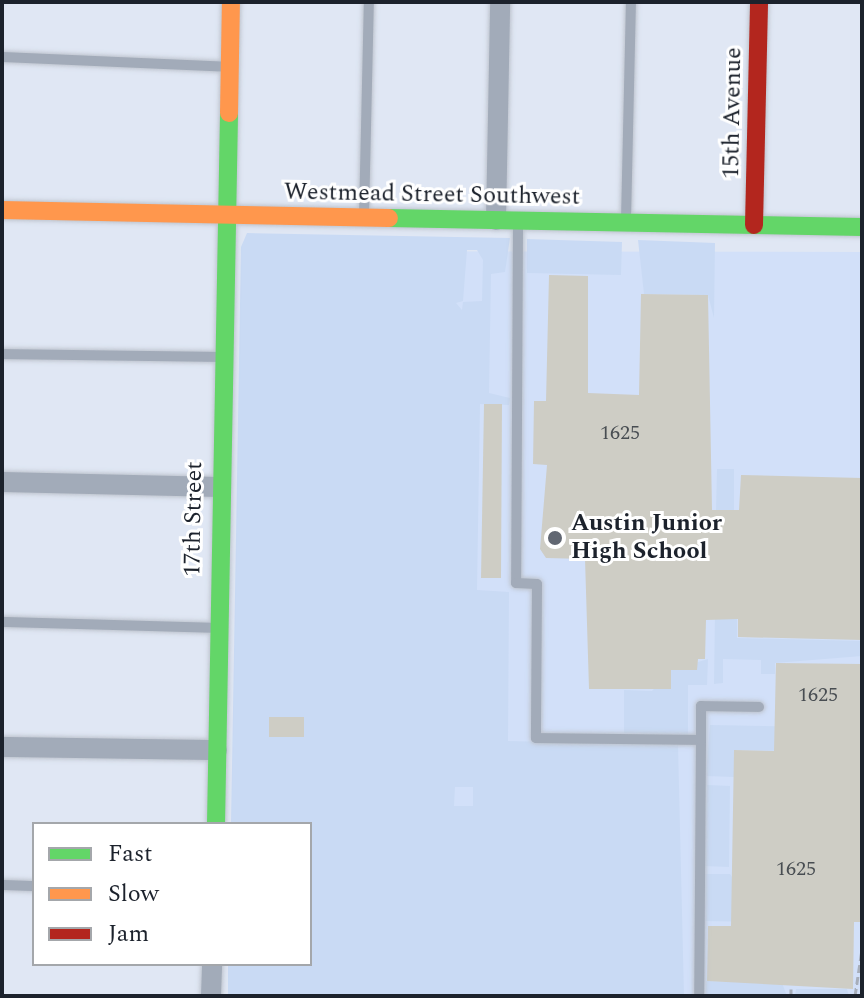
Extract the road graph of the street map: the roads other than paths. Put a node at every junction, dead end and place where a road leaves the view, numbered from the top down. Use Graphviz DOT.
graph roads {
  1 [pos="231,2"];
  2 [pos="369,2"];
  3 [pos="500,2"];
  4 [pos="631,2"];
  5 [pos="759,2"];
  6 [pos="2,57"];
  7 [pos="230,67"];
  8 [pos="2,210"];
  9 [pos="228,214"];
  10 [pos="364,217"];
  11 [pos="496,220"];
  12 [pos="518,220"];
  13 [pos="626,222"];
  14 [pos="754,225"];
  15 [pos="862,227"];
  16 [pos="2,354"];
  17 [pos="223,357"];
  18 [pos="2,482"];
  19 [pos="221,487"];
  20 [pos="2,622"];
  21 [pos="218,628"];
  22 [pos="759,707"];
  23 [pos="701,740"];
  24 [pos="2,747"];
  25 [pos="217,750"];
  26 [pos="216,822"];
  27 [pos="2,885"];
  28 [pos="32,886"];
  29 [pos="212,966"];
  30 [pos="211,996"];
  31 [pos="699,996"];
  1 -- 7 [label="street, 17th Street"];
  2 -- 10 [label="lane"];
  3 -- 11 [label="street"];
  4 -- 13 [label="lane"];
  5 -- 14 [label="street, 15th Avenue"];
  6 -- 7 [label="lane"];
  7 -- 9 [label="street, 17th Street"];
  8 -- 9 [label="street, Westmead Street Southwest"];
  9 -- 10 [label="street, Westmead Street Southwest"];
  9 -- 17 [label="street, 17th Street"];
  10 -- 11 [label="street, Westmead Street Southwest"];
  11 -- 12 [label="street, Westmead Street Southwest"];
  12 -- 13 [label="street, Westmead Street Southwest"];
  12 -- 23 [label="lane"];
  13 -- 14 [label="street, Westmead Street Southwest"];
  14 -- 15 [label="street, Westmead Street Southwest"];
  16 -- 17 [label="lane"];
  17 -- 19 [label="street, 17th Street"];
  18 -- 19 [label="street"];
  19 -- 21 [label="street, 17th Street"];
  20 -- 21 [label="lane"];
  21 -- 25 [label="street, 17th Street"];
  22 -- 23 [label="lane"];
  23 -- 31 [label="lane"];
  24 -- 25 [label="street"];
  25 -- 26 [label="street, 17th Street"];
  27 -- 28 [label="lane"];
  29 -- 30 [label="street"];
}
